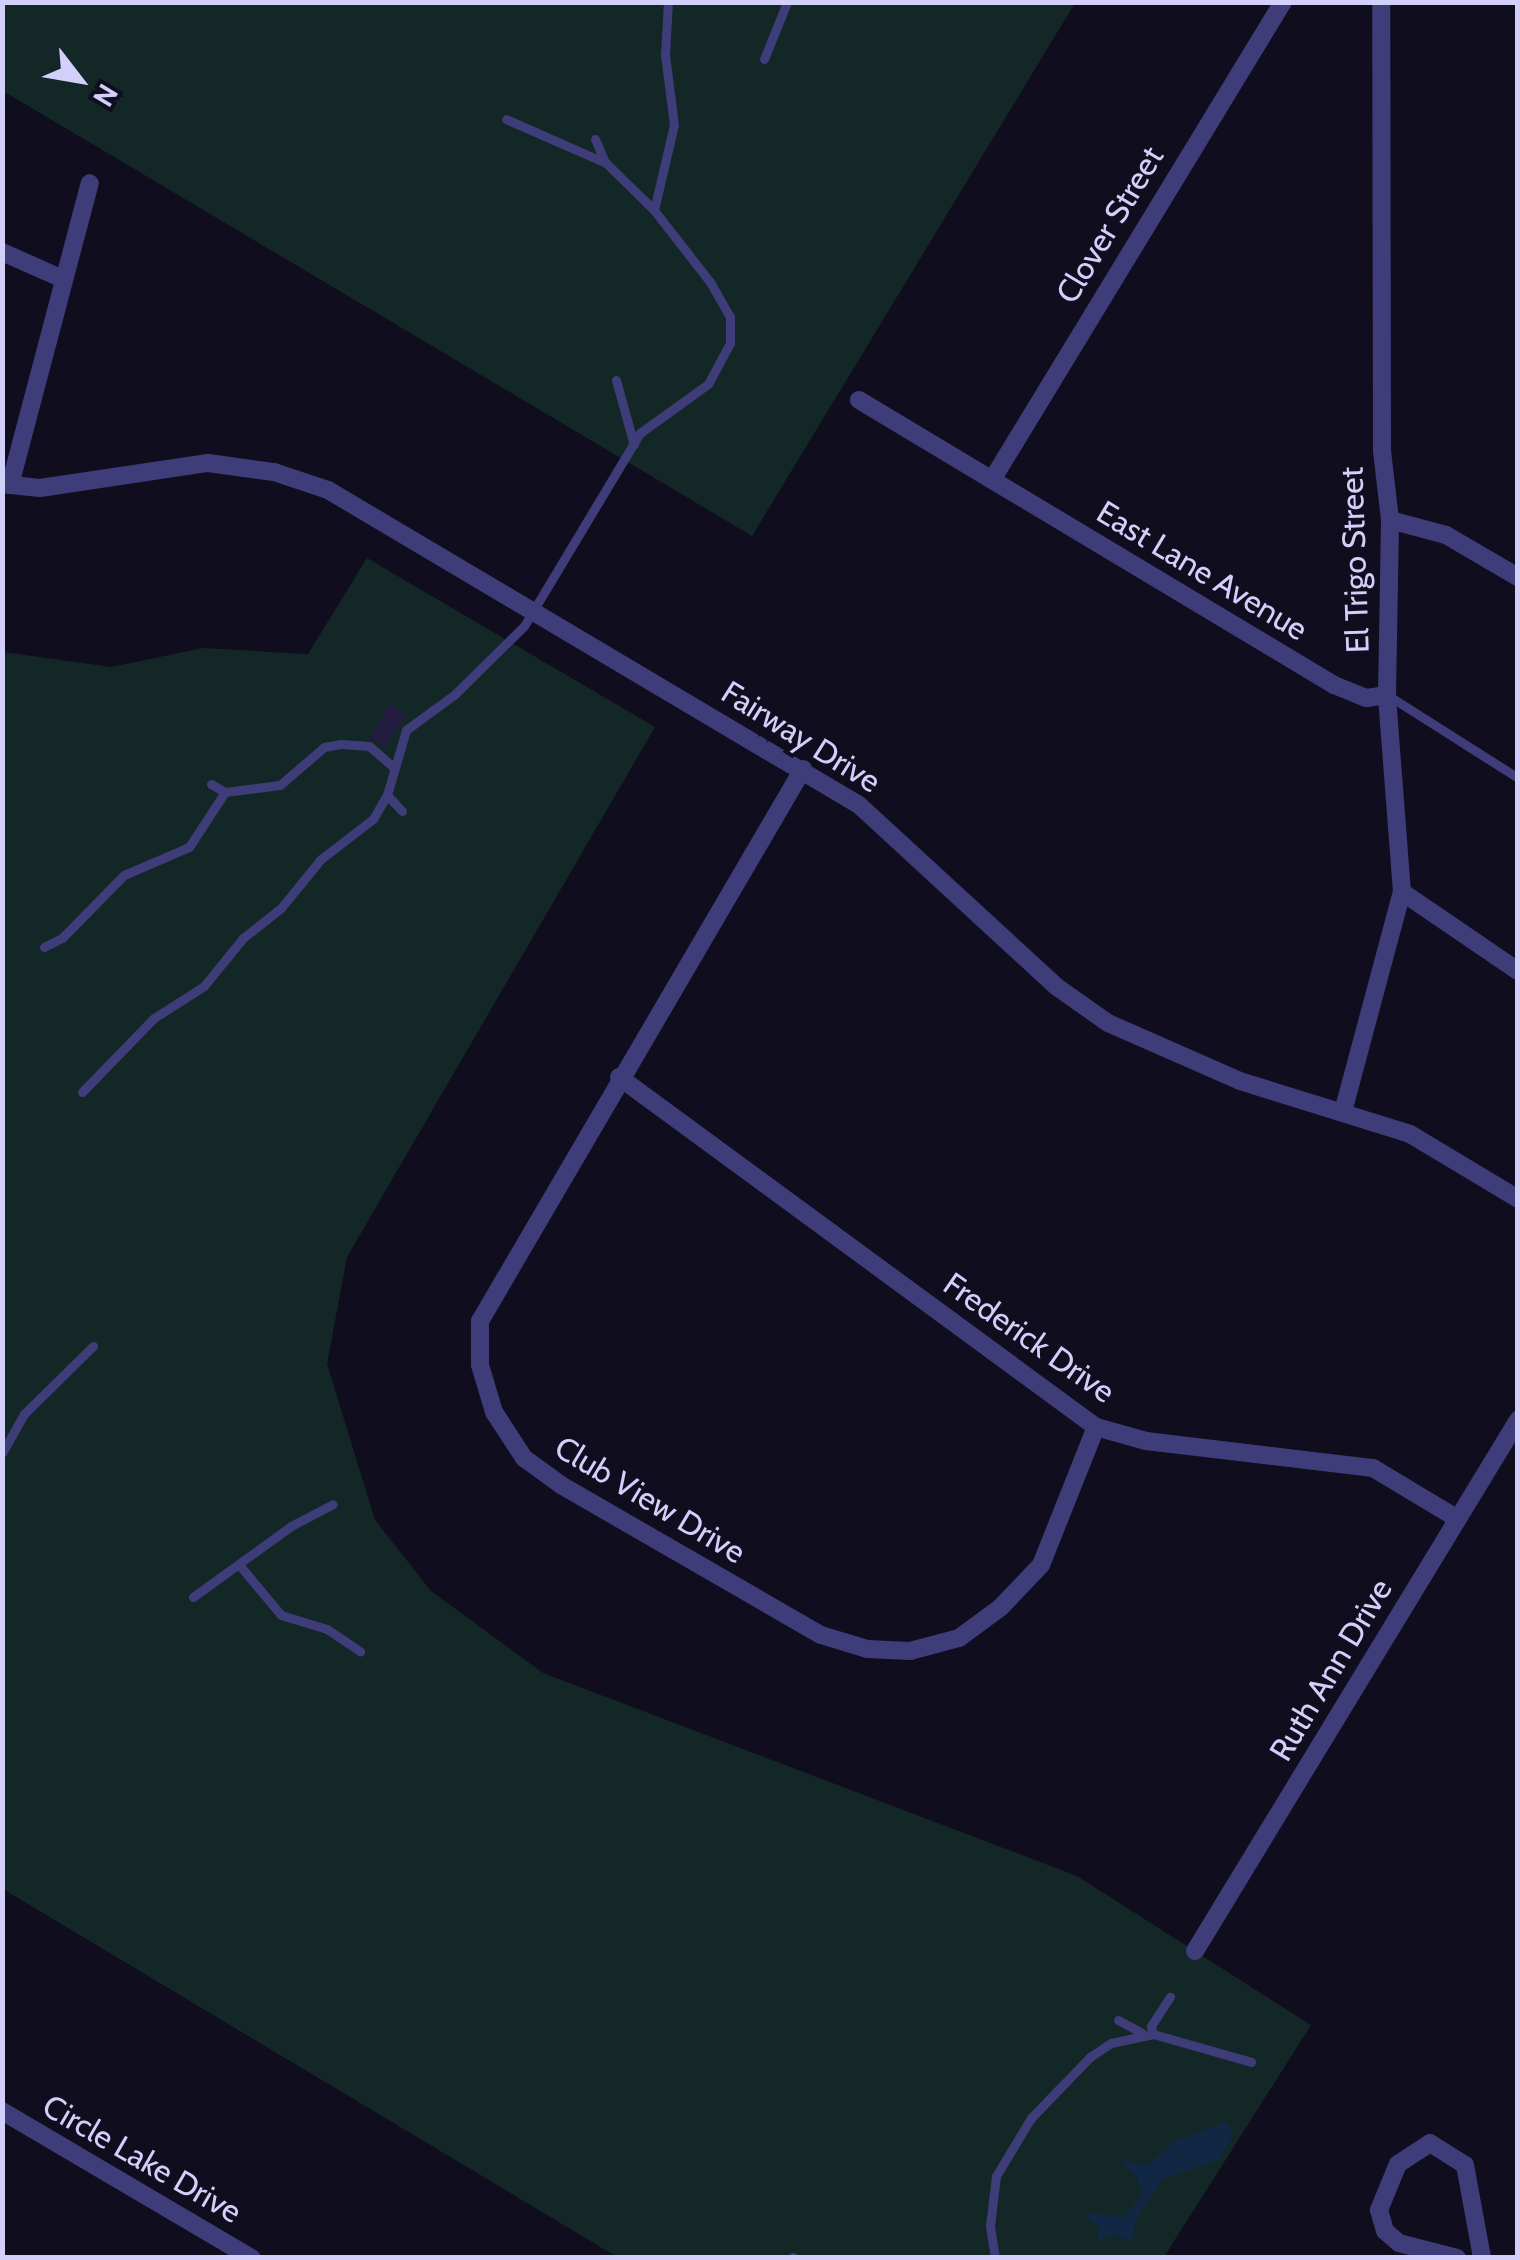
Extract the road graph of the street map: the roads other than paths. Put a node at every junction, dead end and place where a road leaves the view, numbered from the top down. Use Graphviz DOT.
graph roads {
  1 [pos="668,2"];
  2 [pos="787,2"];
  3 [pos="1283,2"];
  4 [pos="1381,2"];
  5 [pos="764,59"];
  6 [pos="506,119"];
  7 [pos="595,139"];
  8 [pos="606,162"];
  9 [pos="90,182"];
  10 [pos="654,210"];
  11 [pos="2,252"];
  12 [pos="63,280"];
  13 [pos="616,380"];
  14 [pos="859,400"];
  15 [pos="634,444"];
  16 [pos="992,480"];
  17 [pos="6,485"];
  18 [pos="1390,520"];
  19 [pos="1518,577"];
  20 [pos="532,611"];
  21 [pos="1387,695"];
  22 [pos="392,766"];
  23 [pos="803,769"];
  24 [pos="1518,778"];
  25 [pos="211,784"];
  26 [pos="225,792"];
  27 [pos="388,795"];
  28 [pos="402,811"];
  29 [pos="1402,892"];
  30 [pos="44,947"];
  31 [pos="1518,971"];
  32 [pos="619,1077"];
  33 [pos="82,1092"];
  34 [pos="1344,1108"];
  35 [pos="1518,1199"];
  36 [pos="93,1346"];
  37 [pos="1518,1420"];
  38 [pos="1096,1427"];
  39 [pos="2,1453"];
  40 [pos="333,1504"];
  41 [pos="1458,1519"];
  42 [pos="241,1567"];
  43 [pos="192,1598"];
  44 [pos="360,1651"];
  45 [pos="1195,1951"];
  46 [pos="1170,1997"];
  47 [pos="1118,2020"];
  48 [pos="1149,2034"];
  49 [pos="1251,2062"];
  50 [pos="2,2112"];
  51 [pos="252,2258"];
  52 [pos="995,2258"];
  53 [pos="1458,2258"];
  54 [pos="1482,2258"];
  1 -- 10 [label="lane"];
  2 -- 5 [label="lane"];
  3 -- 16 [label="street, Clover Street"];
  4 -- 18 [label="street, El Trigo Street"];
  6 -- 8 [label="lane"];
  7 -- 8 [label="lane"];
  8 -- 10 [label="lane"];
  9 -- 12 [label="street"];
  10 -- 15 [label="lane"];
  11 -- 12 [label="street"];
  12 -- 17 [label="street"];
  13 -- 15 [label="lane"];
  14 -- 16 [label="street, East Lane Avenue"];
  15 -- 20 [label="lane"];
  16 -- 21 [label="street, East Lane Avenue"];
  17 -- 20 [label="street, Fairway Drive"];
  18 -- 19 [label="street"];
  18 -- 21 [label="street, El Trigo Street"];
  20 -- 22 [label="lane"];
  20 -- 23 [label="street, Fairway Drive"];
  21 -- 24 [label="lane"];
  21 -- 29 [label="street, El Trigo Street"];
  22 -- 26 [label="lane"];
  22 -- 27 [label="lane"];
  23 -- 32 [label="street, Club View Drive"];
  23 -- 34 [label="street, Fairway Drive"];
  25 -- 26 [label="lane"];
  26 -- 30 [label="lane"];
  27 -- 28 [label="lane"];
  27 -- 33 [label="lane"];
  29 -- 31 [label="street"];
  29 -- 34 [label="street, El Trigo Street"];
  32 -- 38 [label="street, Frederick Drive"];
  32 -- 38 [label="street, Club View Drive"];
  34 -- 35 [label="street, Fairway Drive"];
  36 -- 39 [label="lane"];
  37 -- 41 [label="street, Ruth Ann Drive"];
  38 -- 41 [label="street, Frederick Drive"];
  40 -- 42 [label="lane"];
  41 -- 45 [label="street, Ruth Ann Drive"];
  42 -- 43 [label="lane"];
  42 -- 44 [label="lane"];
  46 -- 48 [label="lane"];
  47 -- 48 [label="lane"];
  48 -- 49 [label="lane"];
  48 -- 52 [label="lane"];
  50 -- 51 [label="street, Circle Lake Drive"];
  53 -- 54 [label="street"];
}
